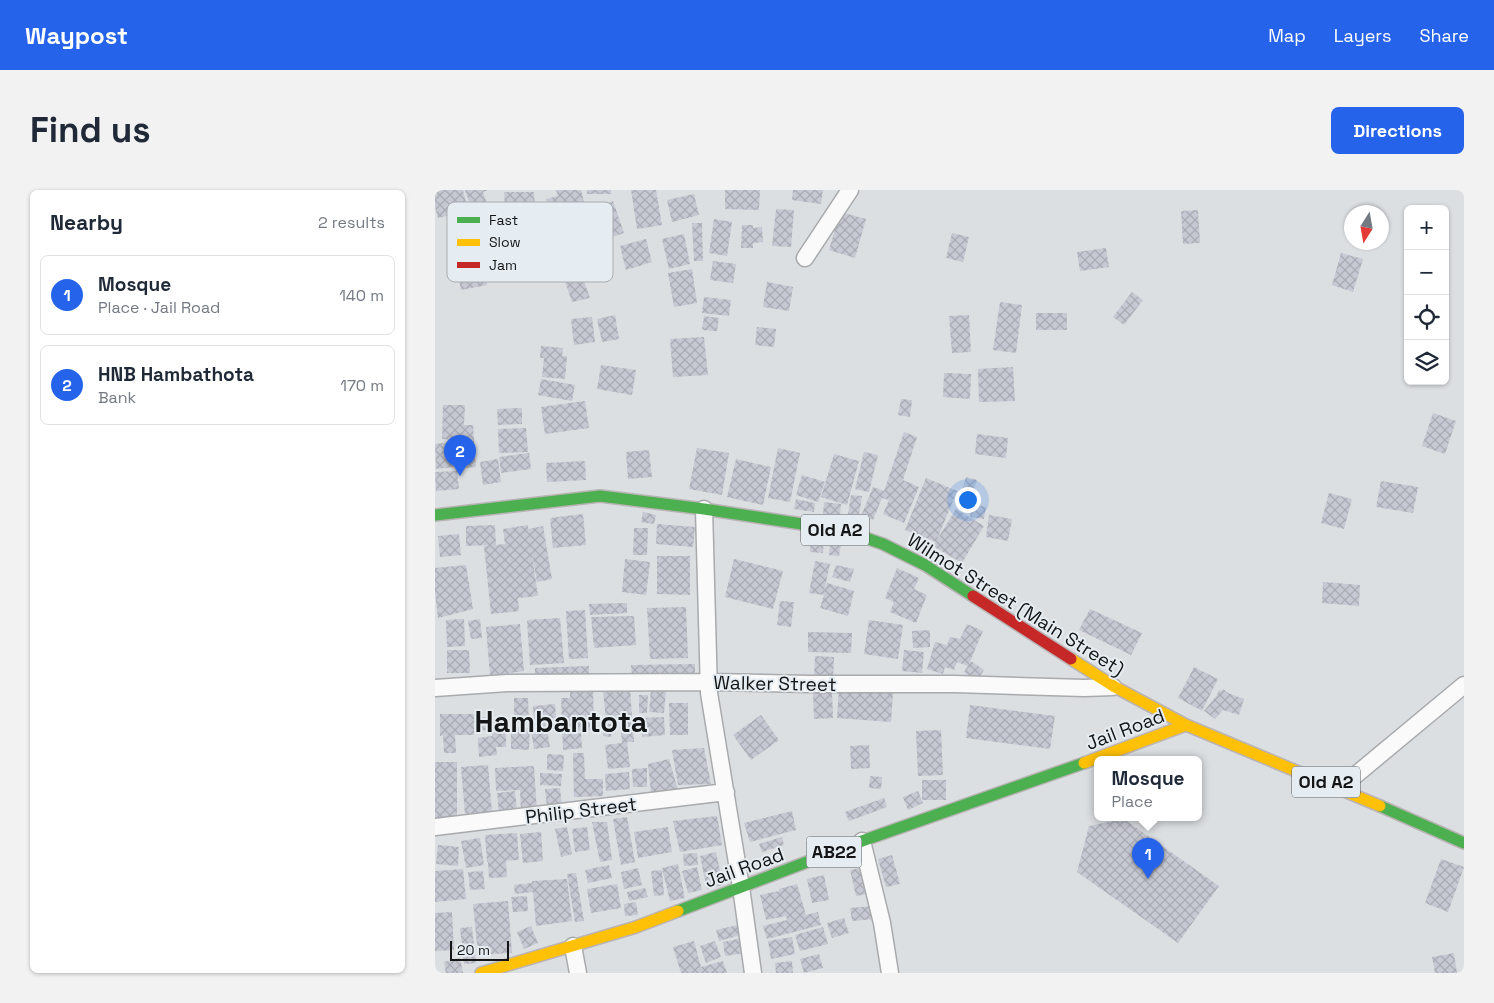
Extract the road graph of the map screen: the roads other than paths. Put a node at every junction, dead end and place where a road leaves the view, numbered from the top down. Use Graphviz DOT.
graph roads {
  1 [pos="850,190"];
  2 [pos="805,258"];
  3 [pos="704,509"];
  4 [pos="435,515"];
  5 [pos="709,682"];
  6 [pos="1464,685"];
  7 [pos="1115,687"];
  8 [pos="435,688"];
  9 [pos="1186,725"];
  10 [pos="1103,756"];
  11 [pos="1094,759"];
  12 [pos="1340,788"];
  13 [pos="726,792"];
  14 [pos="435,827"];
  15 [pos="862,842"];
  16 [pos="1464,843"];
  17 [pos="741,887"];
  18 [pos="573,946"];
  19 [pos="481,973"];
  20 [pos="578,973"];
  21 [pos="753,973"];
  22 [pos="890,973"];
  1 -- 2 [label="street"];
  3 -- 4 [label="main road, Wilmot Street (Main Street) / Old A2"];
  3 -- 5 [label="street"];
  3 -- 7 [label="main road, Wilmot Street (Main Street) / Old A2"];
  5 -- 7 [label="street, Walker Street"];
  5 -- 8 [label="street, Walker Street"];
  5 -- 13 [label="street"];
  6 -- 12 [label="street"];
  7 -- 9 [label="main road, Wilmot Street (Main Street) / Old A2"];
  9 -- 10 [label="main road, Jail Road / AB22"];
  9 -- 12 [label="main road, Old A2"];
  11 -- 15 [label="main road, Jail Road / AB22"];
  12 -- 16 [label="main road, Old A2"];
  13 -- 14 [label="street, Philip Street"];
  13 -- 17 [label="street"];
  15 -- 17 [label="main road, Jail Road / AB22"];
  15 -- 22 [label="street"];
  17 -- 18 [label="main road, Jail Road / AB22"];
  17 -- 21 [label="street"];
  18 -- 19 [label="main road, Jail Road / AB22"];
  18 -- 20 [label="street"];
}
